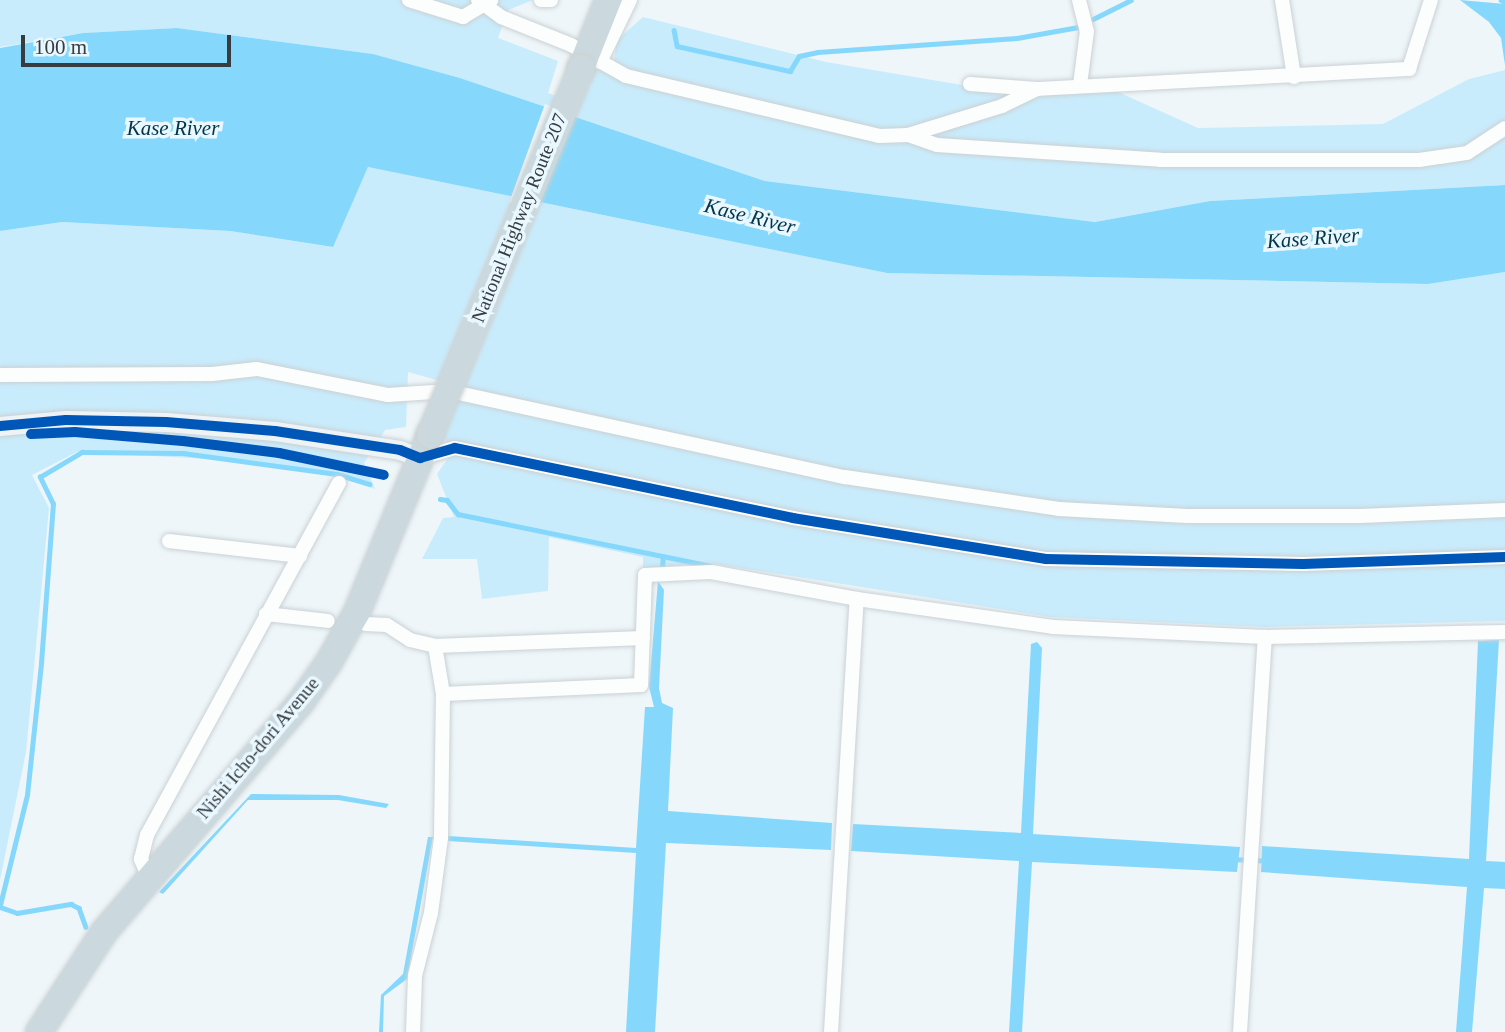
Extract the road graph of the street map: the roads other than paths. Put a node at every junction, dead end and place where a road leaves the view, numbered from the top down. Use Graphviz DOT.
graph roads {
  1 [pos="409,0"];
  2 [pos="541,0"];
  3 [pos="551,0"];
  4 [pos="608,0"];
  5 [pos="630,0"];
  6 [pos="1079,0"];
  7 [pos="1282,0"];
  8 [pos="1431,0"];
  9 [pos="485,2"];
  10 [pos="589,61"];
  11 [pos="1294,77"];
  12 [pos="970,84"];
  13 [pos="1080,85"];
  14 [pos="1037,89"];
  15 [pos="1505,128"];
  16 [pos="908,135"];
  17 [pos="0,375"];
  18 [pos="0,425"];
  19 [pos="425,446"];
  20 [pos="339,483"];
  21 [pos="1505,510"];
  22 [pos="169,541"];
  23 [pos="300,556"];
  24 [pos="1505,557"];
  25 [pos="857,600"];
  26 [pos="266,614"];
  27 [pos="328,621"];
  28 [pos="366,624"];
  29 [pos="1505,632"];
  30 [pos="1265,637"];
  31 [pos="642,638"];
  32 [pos="435,646"];
  33 [pos="443,694"];
  34 [pos="149,878"];
  35 [pos="40,1032"];
  36 [pos="413,1032"];
  37 [pos="831,1032"];
  38 [pos="1240,1032"];
  1 -- 9 [label="street"];
  2 -- 3 [label="street"];
  4 -- 10 [label="highway, National Highway Route 207"];
  5 -- 10 [label="street"];
  6 -- 13 [label="street"];
  7 -- 11 [label="street"];
  8 -- 11 [label="street"];
  9 -- 10 [label="street"];
  10 -- 16 [label="street"];
  10 -- 19 [label="highway, National Highway Route 207, bridge"];
  11 -- 13 [label="street"];
  12 -- 14 [label="street"];
  13 -- 14 [label="street"];
  14 -- 16 [label="street"];
  15 -- 16 [label="street"];
  17 -- 21 [label="street"];
  18 -- 19 [label="street"];
  19 -- 24 [label="street"];
  19 -- 34 [label="highway, Nishi Icho-dori Avenue"];
  20 -- 23 [label="street"];
  22 -- 23 [label="street"];
  23 -- 26 [label="street"];
  25 -- 30 [label="street"];
  25 -- 31 [label="street"];
  25 -- 37 [label="street"];
  26 -- 27 [label="street"];
  26 -- 34 [label="street"];
  28 -- 32 [label="street"];
  29 -- 30 [label="street"];
  30 -- 38 [label="street"];
  31 -- 32 [label="street"];
  31 -- 33 [label="street"];
  32 -- 33 [label="street"];
  33 -- 36 [label="street"];
  34 -- 35 [label="highway, Nishi Icho-dori Avenue"];
}
